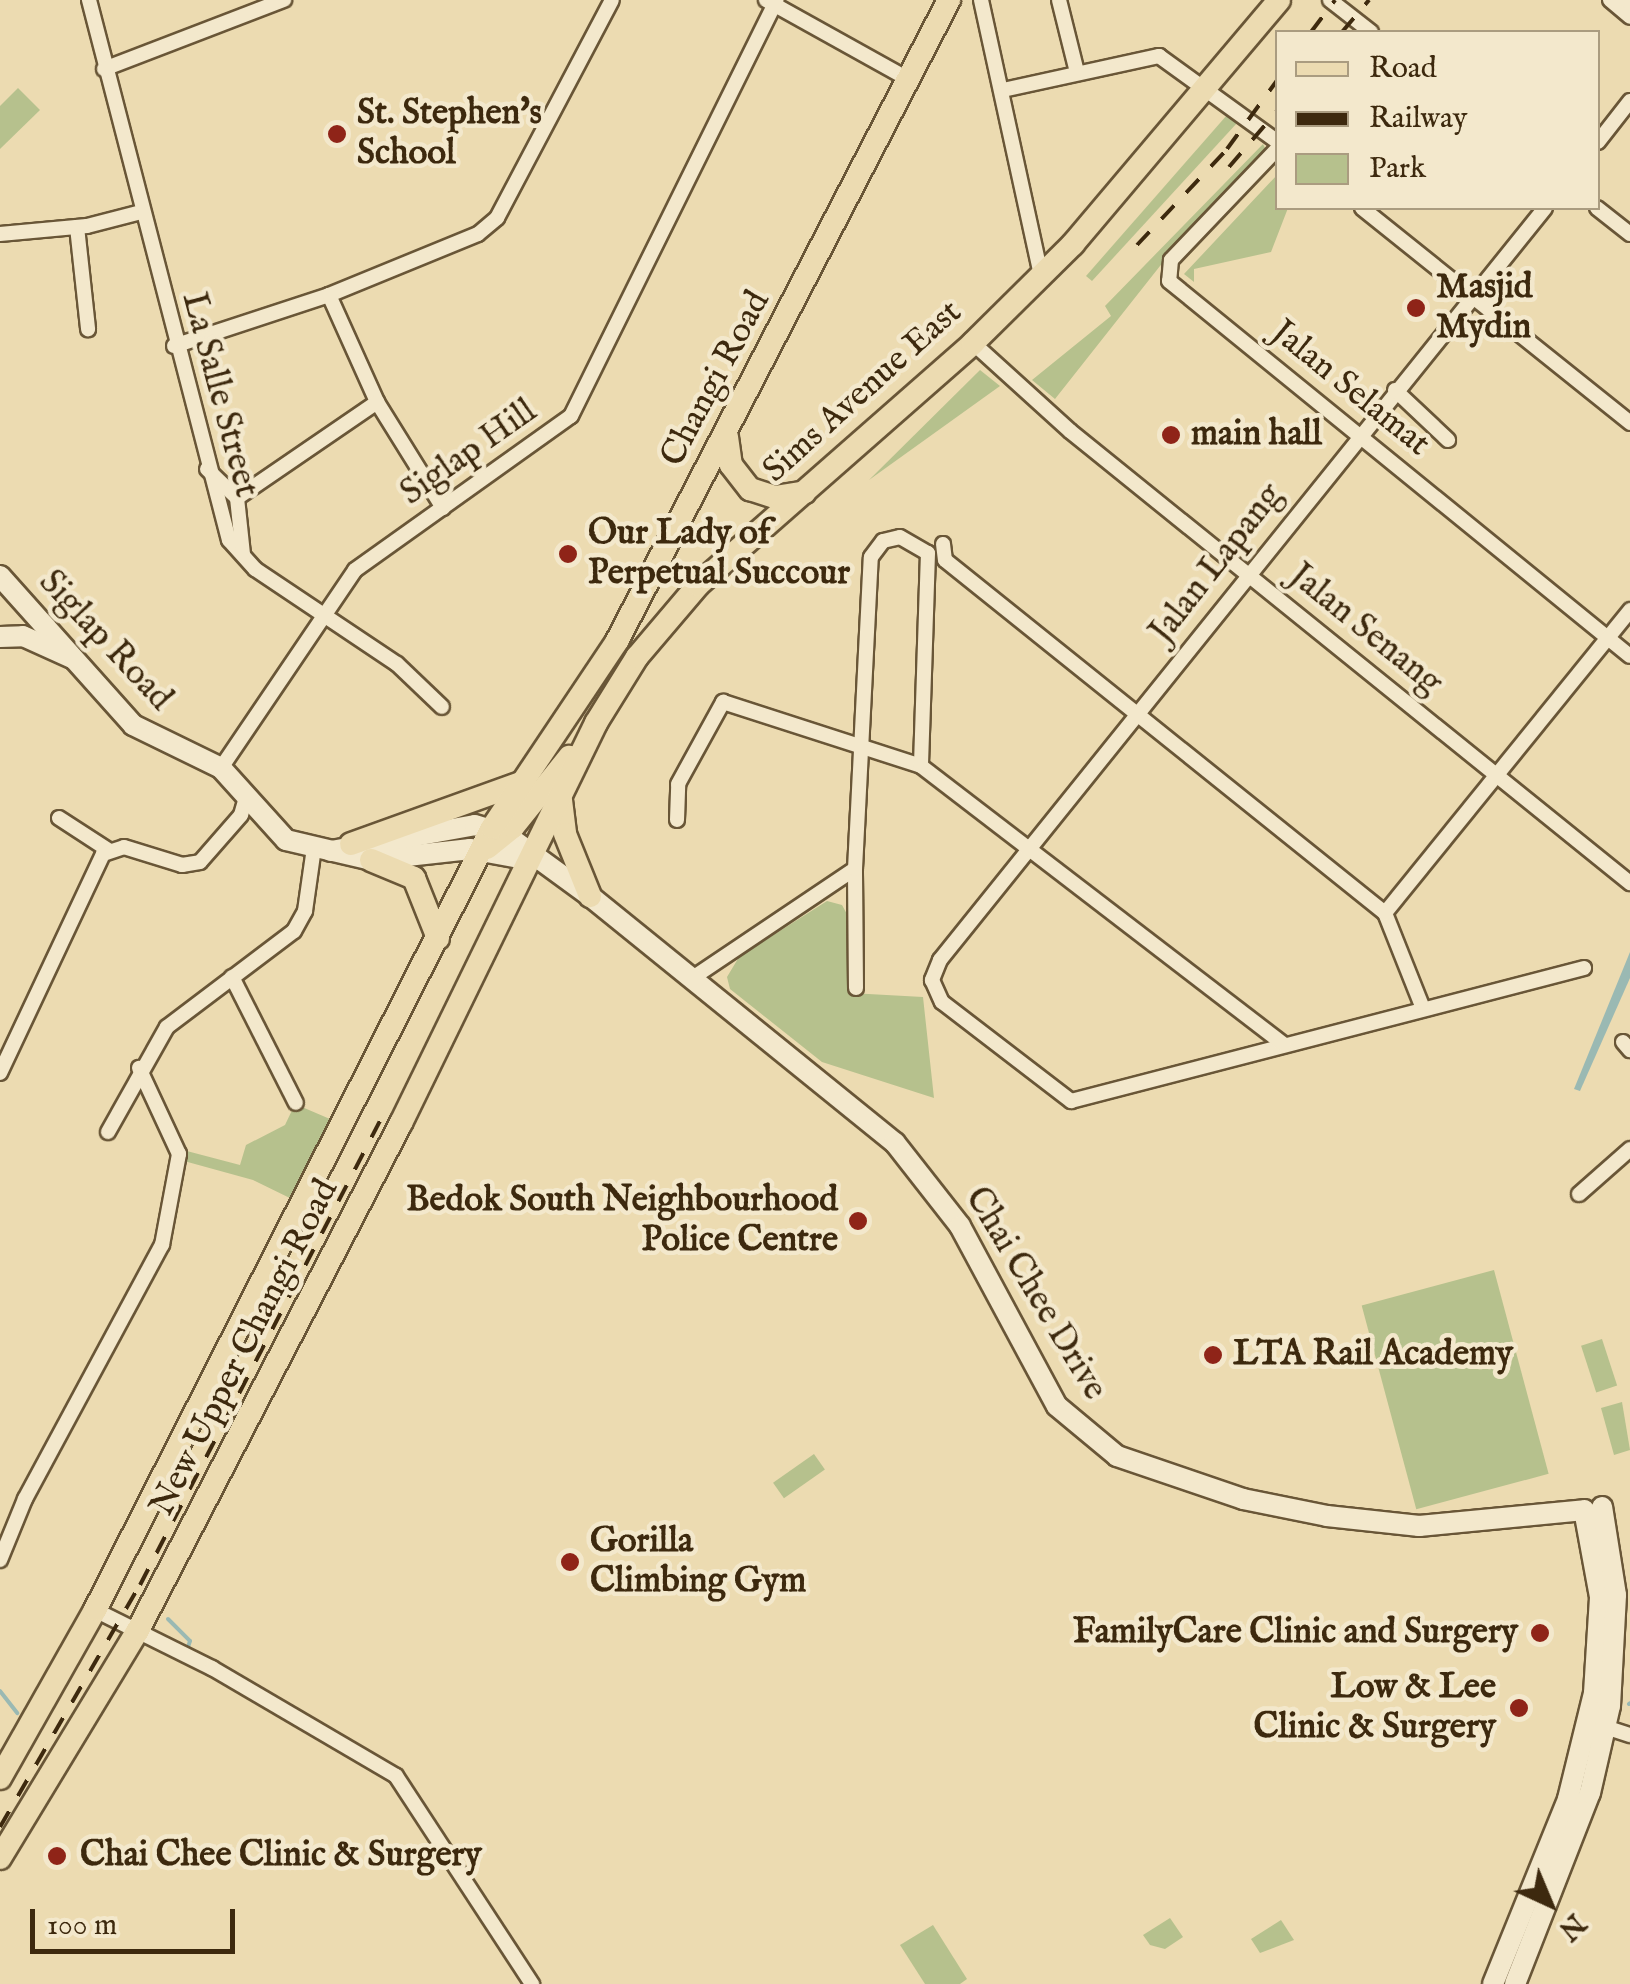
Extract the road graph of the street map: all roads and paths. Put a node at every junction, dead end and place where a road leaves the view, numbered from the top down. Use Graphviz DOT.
graph roads {
  1 [pos="89,0"];
  2 [pos="284,0"];
  3 [pos="612,0"];
  4 [pos="949,0"];
  5 [pos="981,0"];
  6 [pos="1060,0"];
  7 [pos="1279,0"];
  8 [pos="1330,0"];
  9 [pos="1610,0"];
  10 [pos="772,2"];
  11 [pos="1630,17"];
  12 [pos="1368,30"];
  13 [pos="104,68"];
  14 [pos="1078,72"];
  15 [pos="910,80"];
  16 [pos="1003,90"];
  17 [pos="1206,90"];
  18 [pos="1630,101"];
  19 [pos="1600,139"];
  20 [pos="1275,143"];
  21 [pos="1275,148"];
  22 [pos="1365,210"];
  23 [pos="1543,210"];
  24 [pos="1600,210"];
  25 [pos="141,212"];
  26 [pos="78,228"];
  27 [pos="0,234"];
  28 [pos="1630,234"];
  29 [pos="1041,275"];
  30 [pos="1474,294"];
  31 [pos="328,295"];
  32 [pos="88,329"];
  33 [pos="972,343"];
  34 [pos="174,346"];
  35 [pos="1395,390"];
  36 [pos="377,402"];
  37 [pos="1630,422"];
  38 [pos="1358,434"];
  39 [pos="728,435"];
  40 [pos="1448,440"];
  41 [pos="207,469"];
  42 [pos="808,490"];
  43 [pos="238,498"];
  44 [pos="443,508"];
  45 [pos="943,544"];
  46 [pos="244,559"];
  47 [pos="1247,574"];
  48 [pos="0,576"];
  49 [pos="1630,610"];
  50 [pos="323,618"];
  51 [pos="0,637"];
  52 [pos="1607,638"];
  53 [pos="1630,656"];
  54 [pos="78,661"];
  55 [pos="442,707"];
  56 [pos="1136,714"];
  57 [pos="596,723"];
  58 [pos="865,753"];
  59 [pos="223,764"];
  60 [pos="921,766"];
  61 [pos="1499,778"];
  62 [pos="520,783"];
  63 [pos="561,796"];
  64 [pos="246,798"];
  65 [pos="59,818"];
  66 [pos="677,820"];
  67 [pos="498,832"];
  68 [pos="332,848"];
  69 [pos="1031,849"];
  70 [pos="108,850"];
  71 [pos="482,851"];
  72 [pos="371,860"];
  73 [pos="532,860"];
  74 [pos="855,870"];
  75 [pos="1630,883"];
  76 [pos="590,896"];
  77 [pos="1384,913"];
  78 [pos="438,938"];
  79 [pos="1584,968"];
  80 [pos="232,976"];
  81 [pos="694,976"];
  82 [pos="856,988"];
  83 [pos="1422,1006"];
  84 [pos="1284,1045"];
  85 [pos="139,1068"];
  86 [pos="0,1073"];
  87 [pos="296,1103"];
  88 [pos="108,1132"];
  89 [pos="1630,1149"];
  90 [pos="1579,1194"];
  91 [pos="0,1560"];
  92 [pos="94,1613"];
  93 [pos="135,1635"];
  94 [pos="1597,1725"];
  95 [pos="1630,1734"];
  96 [pos="0,1778"];
  97 [pos="0,1858"];
  98 [pos="523,1984"];
  99 [pos="532,1984"];
  100 [pos="1493,1984"];
  101 [pos="1515,1984"];
  1 -- 13 [label="street, La Salle Street"];
  2 -- 13 [label="street"];
  3 -- 31 [label="street"];
  4 -- 15 [label="main road, Changi Road"];
  5 -- 16 [label="street"];
  6 -- 14 [label="street"];
  7 -- 17 [label="main road, Sims Avenue East"];
  8 -- 12 [label="street"];
  9 -- 11 [label="street"];
  10 -- 15 [label="street"];
  10 -- 44 [label="street, Siglap Hill"];
  13 -- 25 [label="street, La Salle Street"];
  14 -- 16 [label="street"];
  14 -- 17 [label="street"];
  15 -- 39 [label="main road, Changi Road"];
  16 -- 29 [label="street"];
  17 -- 20 [label="street"];
  17 -- 29 [label="main road, Sims Avenue East"];
  18 -- 19 [label="street"];
  21 -- 38 [label="street, Jalan Selamat"];
  22 -- 30 [label="street"];
  23 -- 30 [label="street, Jalan Lapang"];
  24 -- 28 [label="street"];
  25 -- 26 [label="street"];
  25 -- 34 [label="street, La Salle Street"];
  26 -- 27 [label="street"];
  26 -- 32 [label="street"];
  29 -- 33 [label="main road, Sims Avenue East"];
  30 -- 35 [label="street, Jalan Lapang"];
  30 -- 37 [label="street"];
  31 -- 34 [label="street"];
  31 -- 36 [label="street"];
  33 -- 42 [label="main road, Sims Avenue East"];
  33 -- 47 [label="street, Jalan Senang"];
  34 -- 41 [label="street, La Salle Street"];
  35 -- 38 [label="street, Jalan Lapang"];
  35 -- 40 [label="street"];
  36 -- 43 [label="street"];
  36 -- 44 [label="street"];
  38 -- 47 [label="street, Jalan Lapang"];
  38 -- 52 [label="street, Jalan Selamat"];
  39 -- 42 [label="main road"];
  39 -- 62 [label="main road, Changi Road"];
  41 -- 43 [label="street"];
  41 -- 46 [label="street, La Salle Street"];
  42 -- 57 [label="main road, Sims Avenue East"];
  43 -- 46 [label="street"];
  44 -- 50 [label="street, Siglap Hill"];
  45 -- 56 [label="street"];
  46 -- 50 [label="street, La Salle Street"];
  47 -- 56 [label="street, Jalan Lapang"];
  47 -- 61 [label="street, Jalan Senang"];
  48 -- 54 [label="street, Siglap Road"];
  49 -- 52 [label="street"];
  50 -- 55 [label="street, La Salle Street"];
  50 -- 59 [label="street, Siglap Hill"];
  51 -- 54 [label="street"];
  52 -- 53 [label="street, Jalan Selamat"];
  52 -- 61 [label="street"];
  54 -- 59 [label="street, Siglap Road"];
  56 -- 69 [label="street, Jalan Lapang"];
  56 -- 77 [label="street"];
  57 -- 63 [label="main road, Sims Avenue East"];
  57 -- 67 [label="main road"];
  58 -- 60 [label="street"];
  58 -- 60 [label="street"];
  58 -- 66 [label="street"];
  58 -- 74 [label="street"];
  59 -- 64 [label="street, Siglap Road"];
  60 -- 69 [label="street"];
  61 -- 75 [label="street, Jalan Senang"];
  61 -- 77 [label="street"];
  62 -- 67 [label="main road, Changi Road"];
  62 -- 68 [label="main road"];
  63 -- 73 [label="main road, Sims Avenue East"];
  63 -- 76 [label="main road"];
  64 -- 68 [label="street, Siglap Road"];
  64 -- 70 [label="street"];
  65 -- 70 [label="street"];
  67 -- 68 [label="street"];
  67 -- 71 [label="main road"];
  67 -- 73 [label="street"];
  68 -- 72 [label="street, Siglap Road"];
  68 -- 80 [label="street"];
  69 -- 84 [label="street"];
  69 -- 84 [label="street, Jalan Lapang"];
  70 -- 86 [label="street"];
  71 -- 72 [label="street, Siglap Road"];
  71 -- 73 [label="street, Siglap Road"];
  71 -- 78 [label="main road, New Upper Changi Road"];
  72 -- 78 [label="main road"];
  73 -- 76 [label="street, Chai Chee Drive"];
  73 -- 93 [label="main road, New Upper Changi Road"];
  74 -- 81 [label="street"];
  74 -- 82 [label="street"];
  76 -- 81 [label="street, Chai Chee Drive"];
  77 -- 83 [label="street"];
  78 -- 92 [label="main road, New Upper Changi Road"];
  79 -- 83 [label="street"];
  80 -- 85 [label="street"];
  80 -- 87 [label="street"];
  81 -- 94 [label="street, Chai Chee Drive"];
  83 -- 84 [label="street"];
  85 -- 88 [label="street"];
  85 -- 91 [label="street"];
  89 -- 90 [label="street"];
  92 -- 93 [label="street"];
  92 -- 96 [label="main road, New Upper Changi Road"];
  93 -- 97 [label="main road, New Upper Changi Road"];
  93 -- 98 [label="street"];
  93 -- 99 [label="street"];
  94 -- 95 [label="street"];
  94 -- 100 [label="street"];
  94 -- 101 [label="street"];
}
